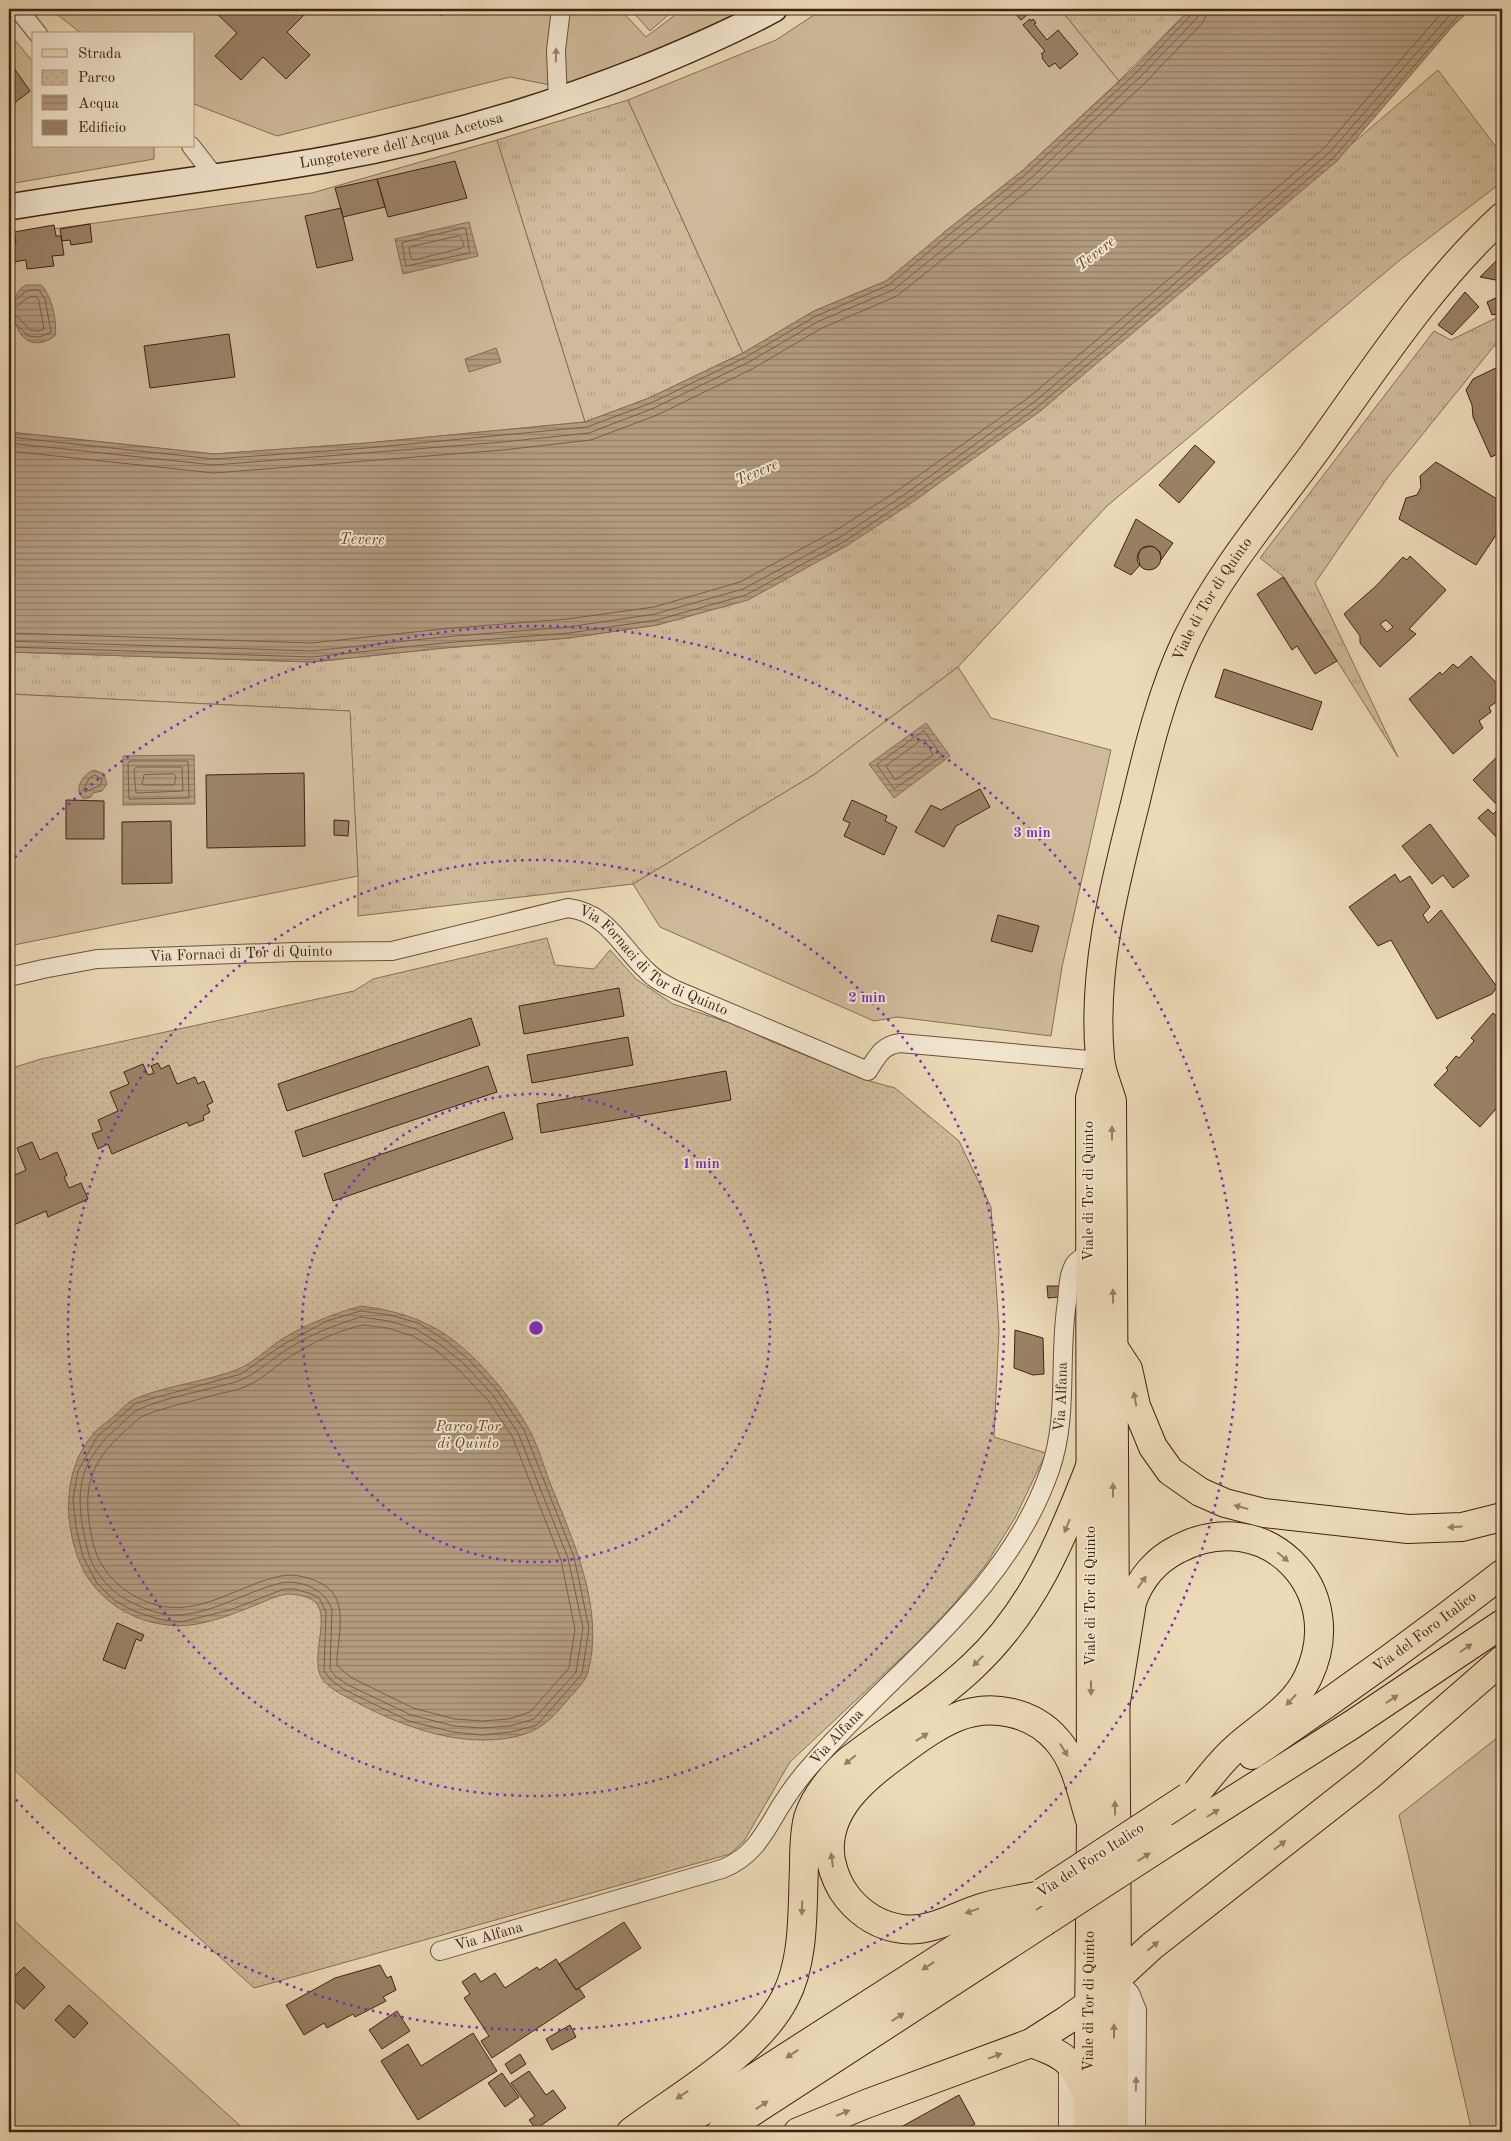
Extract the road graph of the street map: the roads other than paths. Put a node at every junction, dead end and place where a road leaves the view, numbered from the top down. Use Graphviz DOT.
graph roads {
  1 [pos="18,9"];
  2 [pos="561,9"];
  3 [pos="774,9"];
  4 [pos="36,32"];
  5 [pos="558,102"];
  6 [pos="193,148"];
  7 [pos="215,177"];
  8 [pos="9,207"];
  9 [pos="1502,217"];
  10 [pos="9,977"];
  11 [pos="1100,1061"];
  12 [pos="1089,1254"];
  13 [pos="1090,1321"];
  14 [pos="1062,1344"];
  15 [pos="1112,1344"];
  16 [pos="1090,1464"];
  17 [pos="1502,1517"];
  18 [pos="1502,1574"];
  19 [pos="1502,1624"];
  20 [pos="1502,1660"];
  21 [pos="1114,1714"];
  22 [pos="1193,1794"];
  23 [pos="1091,1823"];
  24 [pos="1040,1894"];
  25 [pos="440,1952"];
  26 [pos="1117,1979"];
  27 [pos="1088,2005"];
  28 [pos="1031,2042"];
  29 [pos="1068,2060"];
  30 [pos="1087,2093"];
  31 [pos="631,2132"];
  32 [pos="670,2132"];
  33 [pos="721,2132"];
  34 [pos="798,2132"];
  35 [pos="1068,2132"];
  36 [pos="1088,2132"];
  37 [pos="1114,2132"];
  38 [pos="1136,2132"];
  1 -- 4 [label="street"];
  5 -- 2 [label="street, one-way"];
  3 -- 5 [label="main road, Lungotevere dell'Acqua Acetosa"];
  5 -- 7 [label="main road, Lungotevere dell'Acqua Acetosa"];
  6 -- 7 [label="street"];
  7 -- 8 [label="main road, Lungotevere dell'Acqua Acetosa"];
  9 -- 11 [label="main road, Viale di Tor di Quinto"];
  10 -- 11 [label="street, Via Fornaci di Tor di Quinto"];
  11 -- 12 [label="main road, Viale di Tor di Quinto"];
  15 -- 11 [label="main road, Viale di Tor di Quinto, one-way"];
  12 -- 13 [label="main road, Viale di Tor di Quinto"];
  12 -- 14 [label="street, Via Alfana"];
  13 -- 14 [label="street, Via Alfana"];
  13 -- 16 [label="main road, Viale di Tor di Quinto"];
  14 -- 25 [label="street, Via Alfana"];
  17 -- 15 [label="main road, one-way"];
  21 -- 15 [label="main road, Viale di Tor di Quinto, one-way"];
  16 -- 23 [label="main road, Viale di Tor di Quinto, one-way"];
  16 -- 31 [label="main road, one-way"];
  18 -- 22 [label="main road, Via del Foro Italico"];
  33 -- 19 [label="main road, Via del Foro Italico, one-way, bridge"];
  26 -- 20 [label="main road, one-way"];
  21 -- 22 [label="main road, one-way"];
  26 -- 21 [label="main road, Viale di Tor di Quinto, one-way"];
  22 -- 24 [label="main road, Via del Foro Italico, bridge"];
  24 -- 23 [label="main road, one-way"];
  23 -- 27 [label="main road, Viale di Tor di Quinto"];
  24 -- 32 [label="main road, Via del Foro Italico, one-way"];
  26 -- 27 [label="main road"];
  37 -- 26 [label="main road, Viale di Tor di Quinto, one-way"];
  38 -- 26 [label="street, Viale di Tor di Quinto, one-way"];
  27 -- 28 [label="main road"];
  27 -- 30 [label="main road, Viale di Tor di Quinto"];
  28 -- 29 [label="main road"];
  34 -- 28 [label="main road, one-way"];
  29 -- 30 [label="main road"];
  29 -- 35 [label="street, Viale di Tor di Quinto"];
  30 -- 35 [label="street"];
  30 -- 36 [label="main road, Viale di Tor di Quinto"];
}
